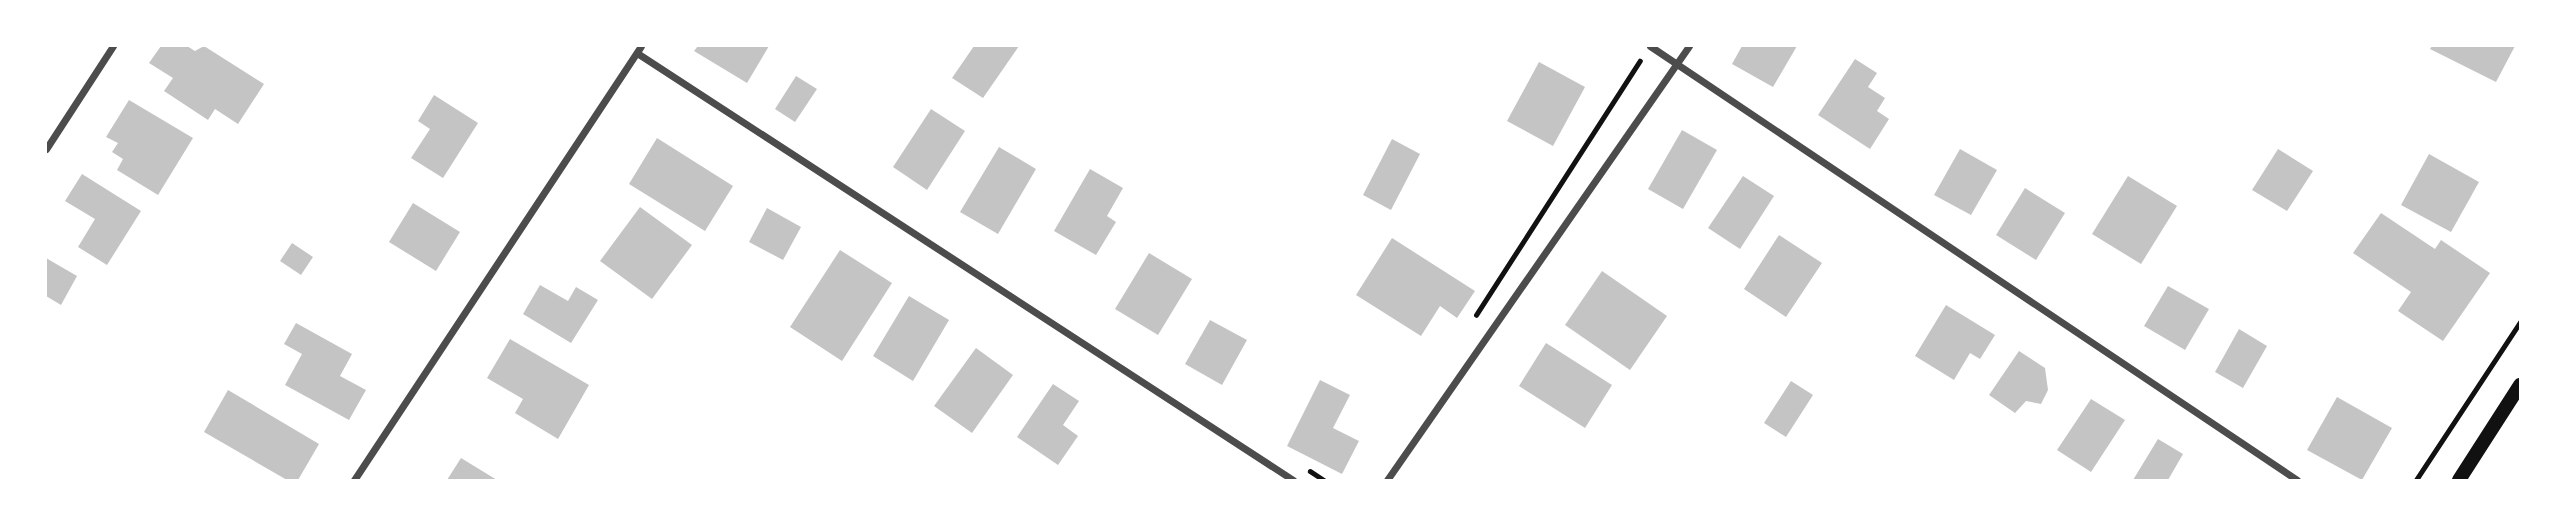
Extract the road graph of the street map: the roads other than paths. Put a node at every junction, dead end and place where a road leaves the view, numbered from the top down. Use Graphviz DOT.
graph roads {
  1 [pos="113,46"];
  2 [pos="1650,46"];
  3 [pos="1689,46"];
  4 [pos="639,49"];
  5 [pos="1678,63"];
  6 [pos="46,149"];
  7 [pos="2521,385"];
  8 [pos="354,481"];
  9 [pos="1293,481"];
  10 [pos="1387,481"];
  11 [pos="2297,481"];
  12 [pos="2459,481"];
  1 -- 6 [label="street"];
  2 -- 5 [label="street"];
  3 -- 5 [label="street"];
  4 -- 8 [label="street"];
  4 -- 9 [label="street"];
  5 -- 10 [label="street"];
  5 -- 11 [label="street"];
  7 -- 12 [label="main road"];
}
